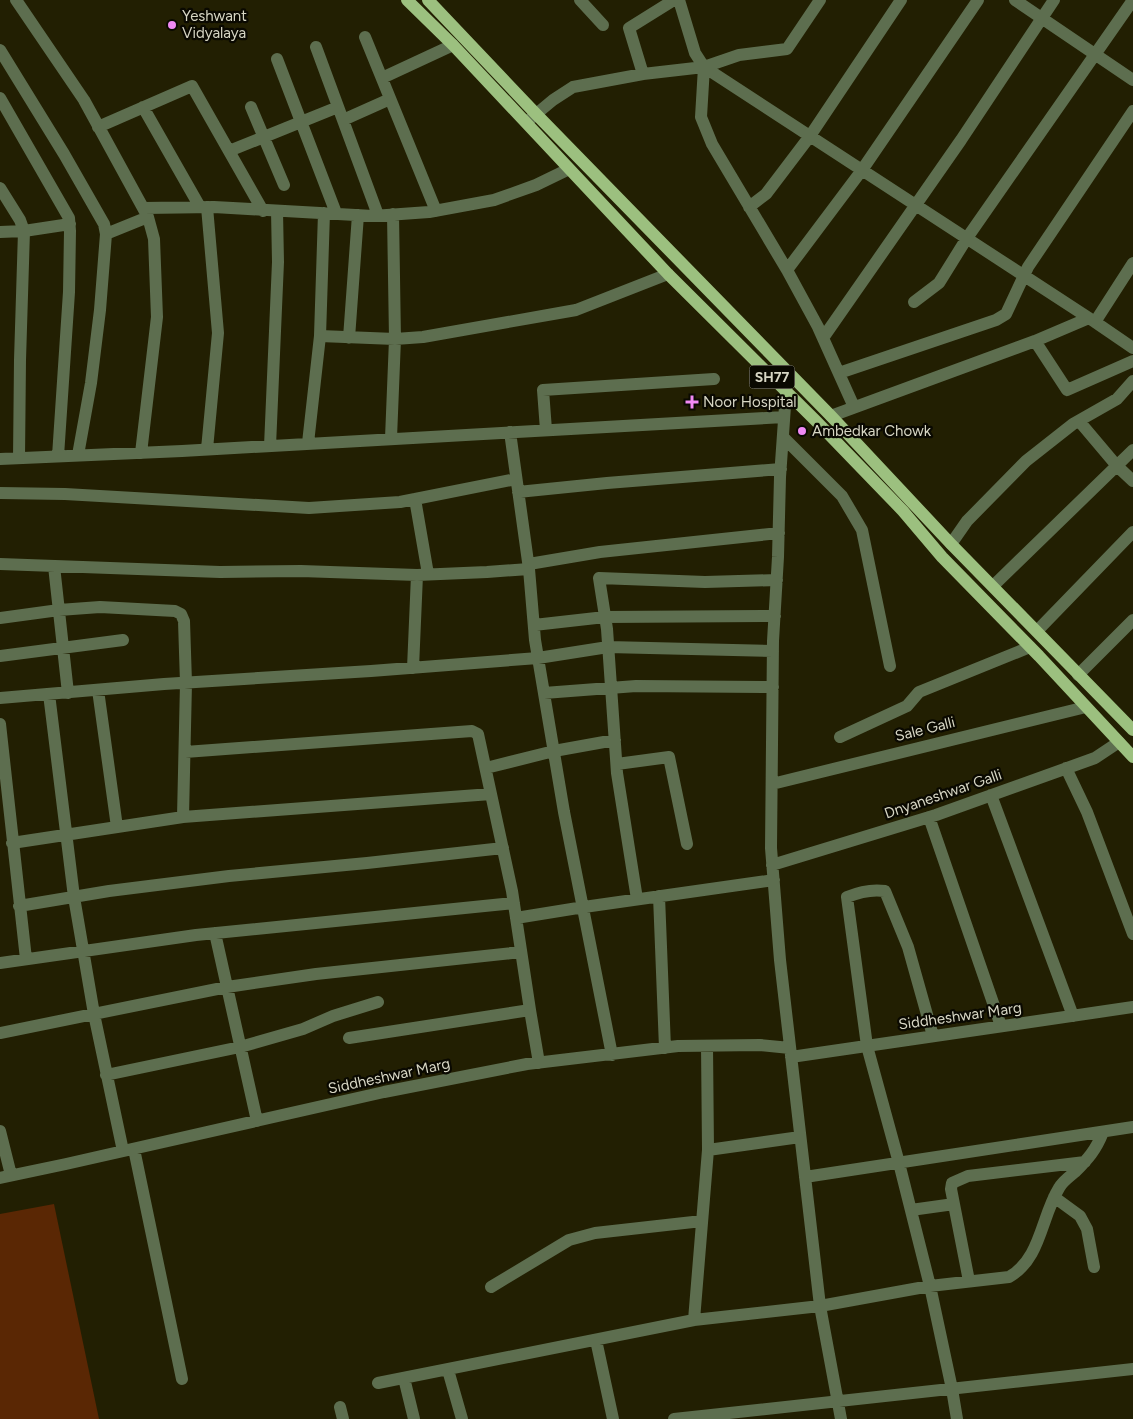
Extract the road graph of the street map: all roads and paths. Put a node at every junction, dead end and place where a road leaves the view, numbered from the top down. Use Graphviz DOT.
graph roads {
  1 [pos="16,0"];
  2 [pos="408,0"];
  3 [pos="428,0"];
  4 [pos="580,0"];
  5 [pos="674,0"];
  6 [pos="679,0"];
  7 [pos="820,0"];
  8 [pos="901,0"];
  9 [pos="978,0"];
  10 [pos="1015,0"];
  11 [pos="1054,0"];
  12 [pos="1133,0"];
  13 [pos="1042,18"];
  14 [pos="603,25"];
  15 [pos="365,37"];
  16 [pos="452,45"];
  17 [pos="316,47"];
  18 [pos="0,50"];
  19 [pos="1095,53"];
  20 [pos="277,59"];
  21 [pos="704,67"];
  22 [pos="643,74"];
  23 [pos="382,78"];
  24 [pos="1133,80"];
  25 [pos="0,98"];
  26 [pos="390,99"];
  27 [pos="143,107"];
  28 [pos="251,107"];
  29 [pos="338,107"];
  30 [pos="1133,111"];
  31 [pos="536,114"];
  32 [pos="343,120"];
  33 [pos="301,122"];
  34 [pos="525,124"];
  35 [pos="98,126"];
  36 [pos="810,136"];
  37 [pos="264,137"];
  38 [pos="229,151"];
  39 [pos="569,169"];
  40 [pos="862,170"];
  41 [pos="284,185"];
  42 [pos="0,188"];
  43 [pos="915,204"];
  44 [pos="204,207"];
  45 [pos="749,207"];
  46 [pos="263,211"];
  47 [pos="277,211"];
  48 [pos="436,211"];
  49 [pos="146,212"];
  50 [pos="330,213"];
  51 [pos="393,214"];
  52 [pos="358,215"];
  53 [pos="378,215"];
  54 [pos="70,224"];
  55 [pos="0,232"];
  56 [pos="24,232"];
  57 [pos="106,234"];
  58 [pos="967,238"];
  59 [pos="1133,263"];
  60 [pos="787,270"];
  61 [pos="668,274"];
  62 [pos="1024,276"];
  63 [pos="914,302"];
  64 [pos="1092,320"];
  65 [pos="320,336"];
  66 [pos="349,338"];
  67 [pos="823,338"];
  68 [pos="395,339"];
  69 [pos="1035,342"];
  70 [pos="1133,348"];
  71 [pos="1133,360"];
  72 [pos="839,373"];
  73 [pos="714,379"];
  74 [pos="1133,381"];
  75 [pos="786,392"];
  76 [pos="854,407"];
  77 [pos="831,416"];
  78 [pos="784,417"];
  79 [pos="1079,421"];
  80 [pos="546,430"];
  81 [pos="510,432"];
  82 [pos="783,437"];
  83 [pos="392,438"];
  84 [pos="308,444"];
  85 [pos="270,446"];
  86 [pos="207,449"];
  87 [pos="1133,450"];
  88 [pos="141,453"];
  89 [pos="58,456"];
  90 [pos="78,456"];
  91 [pos="19,458"];
  92 [pos="0,459"];
  93 [pos="1117,466"];
  94 [pos="781,469"];
  95 [pos="516,479"];
  96 [pos="1133,481"];
  97 [pos="518,492"];
  98 [pos="0,493"];
  99 [pos="414,499"];
  100 [pos="1133,532"];
  101 [pos="779,533"];
  102 [pos="951,544"];
  103 [pos="0,564"];
  104 [pos="54,566"];
  105 [pos="529,566"];
  106 [pos="422,574"];
  107 [pos="777,580"];
  108 [pos="993,586"];
  109 [pos="59,610"];
  110 [pos="605,616"];
  111 [pos="775,616"];
  112 [pos="0,618"];
  113 [pos="1133,620"];
  114 [pos="534,625"];
  115 [pos="1036,631"];
  116 [pos="123,640"];
  117 [pos="608,647"];
  118 [pos="1030,647"];
  119 [pos="63,648"];
  120 [pos="773,651"];
  121 [pos="0,656"];
  122 [pos="538,658"];
  123 [pos="890,666"];
  124 [pos="413,668"];
  125 [pos="1078,675"];
  126 [pos="186,683"];
  127 [pos="773,687"];
  128 [pos="611,688"];
  129 [pos="98,690"];
  130 [pos="68,693"];
  131 [pos="544,693"];
  132 [pos="49,694"];
  133 [pos="0,698"];
  134 [pos="1086,707"];
  135 [pos="0,724"];
  136 [pos="1133,730"];
  137 [pos="840,737"];
  138 [pos="615,740"];
  139 [pos="1119,742"];
  140 [pos="554,751"];
  141 [pos="185,752"];
  142 [pos="1133,757"];
  143 [pos="616,764"];
  144 [pos="486,768"];
  145 [pos="1066,768"];
  146 [pos="772,784"];
  147 [pos="491,794"];
  148 [pos="991,795"];
  149 [pos="183,817"];
  150 [pos="930,817"];
  151 [pos="117,827"];
  152 [pos="67,835"];
  153 [pos="12,843"];
  154 [pos="687,844"];
  155 [pos="503,848"];
  156 [pos="772,865"];
  157 [pos="774,880"];
  158 [pos="659,896"];
  159 [pos="74,897"];
  160 [pos="636,899"];
  161 [pos="514,903"];
  162 [pos="19,906"];
  163 [pos="584,907"];
  164 [pos="516,918"];
  165 [pos="215,933"];
  166 [pos="1133,934"];
  167 [pos="84,951"];
  168 [pos="522,952"];
  169 [pos="26,959"];
  170 [pos="0,963"];
  171 [pos="227,987"];
  172 [pos="378,1002"];
  173 [pos="1133,1007"];
  174 [pos="530,1010"];
  175 [pos="94,1014"];
  176 [pos="1073,1016"];
  177 [pos="1001,1026"];
  178 [pos="0,1033"];
  179 [pos="933,1036"];
  180 [pos="349,1038"];
  181 [pos="706,1046"];
  182 [pos="867,1046"];
  183 [pos="240,1047"];
  184 [pos="665,1048"];
  185 [pos="790,1053"];
  186 [pos="612,1055"];
  187 [pos="539,1063"];
  188 [pos="106,1075"];
  189 [pos="257,1121"];
  190 [pos="1133,1127"];
  191 [pos="0,1130"];
  192 [pos="1102,1132"];
  193 [pos="800,1137"];
  194 [pos="129,1150"];
  195 [pos="708,1150"];
  196 [pos="1085,1162"];
  197 [pos="900,1163"];
  198 [pos="6,1177"];
  199 [pos="805,1177"];
  200 [pos="1054,1197"];
  201 [pos="954,1204"];
  202 [pos="911,1210"];
  203 [pos="702,1221"];
  204 [pos="1094,1267"];
  205 [pos="969,1281"];
  206 [pos="930,1286"];
  207 [pos="490,1287"];
  208 [pos="820,1306"];
  209 [pos="694,1320"];
  210 [pos="596,1340"];
  211 [pos="1133,1369"];
  212 [pos="448,1370"];
  213 [pos="404,1378"];
  214 [pos="182,1379"];
  215 [pos="378,1384"];
  216 [pos="952,1389"];
  217 [pos="838,1402"];
  218 [pos="776,1414"];
  219 [pos="712,1417"];
  220 [pos="414,1419"];
  221 [pos="462,1419"];
  222 [pos="613,1419"];
  223 [pos="674,1419"];
  224 [pos="841,1419"];
  225 [pos="957,1419"];
  1 -- 35 [label="street"];
  2 -- 16 [label="main road, SH77"];
  3 -- 31 [label="main road, SH77"];
  4 -- 14 [label="street"];
  5 -- 22 [label="street"];
  6 -- 21 [label="street"];
  7 -- 21 [label="street"];
  8 -- 36 [label="street"];
  9 -- 40 [label="street"];
  10 -- 13 [label="street"];
  11 -- 13 [label="street"];
  12 -- 19 [label="street"];
  13 -- 19 [label="street"];
  13 -- 43 [label="street"];
  15 -- 23 [label="street"];
  16 -- 23 [label="street"];
  16 -- 34 [label="main road, SH77"];
  17 -- 29 [label="street"];
  18 -- 57 [label="street"];
  19 -- 24 [label="street"];
  19 -- 58 [label="street"];
  20 -- 33 [label="street"];
  21 -- 22 [label="street"];
  21 -- 36 [label="street"];
  21 -- 45 [label="street"];
  22 -- 31 [label="street"];
  23 -- 26 [label="street"];
  25 -- 54 [label="street"];
  26 -- 32 [label="street"];
  26 -- 48 [label="street"];
  27 -- 35 [label="street"];
  27 -- 38 [label="street"];
  27 -- 44 [label="street"];
  28 -- 37 [label="street"];
  29 -- 32 [label="street"];
  29 -- 33 [label="street"];
  30 -- 62 [label="street"];
  31 -- 34 [label="street"];
  31 -- 77 [label="main road, SH77"];
  32 -- 53 [label="street"];
  33 -- 37 [label="street"];
  33 -- 50 [label="street"];
  34 -- 39 [label="main road, SH77"];
  35 -- 49 [label="street"];
  36 -- 40 [label="street"];
  36 -- 45 [label="street"];
  37 -- 38 [label="street"];
  37 -- 41 [label="street"];
  38 -- 46 [label="street"];
  39 -- 48 [label="street"];
  39 -- 61 [label="main road, SH77"];
  40 -- 43 [label="street"];
  40 -- 60 [label="street"];
  42 -- 56 [label="street"];
  43 -- 58 [label="street"];
  43 -- 67 [label="street"];
  44 -- 46 [label="street"];
  44 -- 49 [label="street"];
  44 -- 86 [label="street"];
  45 -- 60 [label="street"];
  46 -- 47 [label="street"];
  47 -- 50 [label="street"];
  47 -- 85 [label="street"];
  48 -- 51 [label="street"];
  49 -- 57 [label="street"];
  49 -- 88 [label="street"];
  50 -- 52 [label="street"];
  50 -- 65 [label="street"];
  51 -- 53 [label="street"];
  51 -- 68 [label="street"];
  52 -- 53 [label="street"];
  52 -- 66 [label="street"];
  54 -- 56 [label="street"];
  54 -- 89 [label="street"];
  55 -- 56 [label="street"];
  56 -- 91 [label="street"];
  57 -- 90 [label="street"];
  58 -- 62 [label="street"];
  58 -- 63 [label="street"];
  59 -- 64 [label="street"];
  60 -- 67 [label="street"];
  61 -- 68 [label="street"];
  61 -- 75 [label="main road, SH77"];
  62 -- 64 [label="street"];
  62 -- 72 [label="street"];
  64 -- 69 [label="street"];
  64 -- 70 [label="street"];
  65 -- 66 [label="street"];
  65 -- 84 [label="street"];
  66 -- 68 [label="street"];
  67 -- 72 [label="street"];
  68 -- 83 [label="street"];
  69 -- 71 [label="street"];
  69 -- 76 [label="street"];
  72 -- 76 [label="street"];
  73 -- 80 [label="street"];
  74 -- 79 [label="street"];
  75 -- 78 [label="street"];
  75 -- 118 [label="main road, SH77"];
  76 -- 77 [label="street"];
  77 -- 102 [label="main road, SH77"];
  78 -- 80 [label="street"];
  78 -- 82 [label="street"];
  79 -- 93 [label="street"];
  79 -- 102 [label="street"];
  80 -- 81 [label="street"];
  81 -- 83 [label="street"];
  81 -- 95 [label="street"];
  82 -- 94 [label="street"];
  82 -- 123 [label="street"];
  83 -- 84 [label="street"];
  84 -- 85 [label="street"];
  85 -- 86 [label="street"];
  86 -- 88 [label="street"];
  87 -- 93 [label="street"];
  88 -- 90 [label="street"];
  89 -- 90 [label="street"];
  89 -- 91 [label="street"];
  91 -- 92 [label="street"];
  93 -- 96 [label="street"];
  93 -- 108 [label="street"];
  94 -- 97 [label="street"];
  94 -- 101 [label="street"];
  95 -- 97 [label="street"];
  95 -- 99 [label="street"];
  97 -- 105 [label="street"];
  98 -- 99 [label="street"];
  99 -- 106 [label="street"];
  100 -- 115 [label="street"];
  101 -- 105 [label="street"];
  101 -- 107 [label="street"];
  102 -- 108 [label="main road, SH77"];
  103 -- 104 [label="street"];
  104 -- 106 [label="street"];
  104 -- 109 [label="street"];
  105 -- 106 [label="street"];
  105 -- 114 [label="street"];
  106 -- 124 [label="street"];
  107 -- 110 [label="street"];
  107 -- 111 [label="street"];
  108 -- 115 [label="main road, SH77"];
  109 -- 112 [label="street"];
  109 -- 119 [label="street"];
  109 -- 126 [label="street"];
  110 -- 111 [label="street"];
  110 -- 114 [label="street"];
  110 -- 117 [label="street"];
  111 -- 120 [label="street"];
  113 -- 125 [label="street"];
  114 -- 122 [label="street"];
  115 -- 125 [label="main road, SH77"];
  116 -- 119 [label="street"];
  117 -- 120 [label="street"];
  117 -- 122 [label="street"];
  117 -- 128 [label="street"];
  118 -- 134 [label="main road, SH77"];
  118 -- 137 [label="street"];
  119 -- 121 [label="street"];
  119 -- 130 [label="street"];
  120 -- 127 [label="street"];
  122 -- 124 [label="street"];
  122 -- 131 [label="street"];
  124 -- 126 [label="street"];
  125 -- 136 [label="main road, SH77"];
  126 -- 129 [label="street"];
  126 -- 141 [label="street"];
  127 -- 128 [label="street"];
  127 -- 146 [label="street"];
  128 -- 131 [label="street"];
  128 -- 138 [label="street"];
  129 -- 130 [label="street"];
  129 -- 151 [label="street"];
  130 -- 132 [label="street"];
  131 -- 140 [label="street"];
  132 -- 133 [label="street"];
  132 -- 152 [label="street"];
  134 -- 139 [label="main road, SH77"];
  134 -- 146 [label="street, Sale Galli"];
  135 -- 153 [label="street"];
  138 -- 140 [label="street"];
  138 -- 143 [label="street"];
  139 -- 142 [label="main road, SH77"];
  139 -- 145 [label="street, Dnyaneshwar Galli"];
  140 -- 144 [label="street"];
  140 -- 163 [label="street"];
  141 -- 144 [label="street"];
  141 -- 149 [label="street"];
  143 -- 154 [label="street"];
  143 -- 160 [label="street"];
  144 -- 147 [label="street"];
  145 -- 148 [label="street, Dnyaneshwar Galli"];
  145 -- 166 [label="street"];
  146 -- 156 [label="street"];
  147 -- 149 [label="street"];
  147 -- 155 [label="street"];
  148 -- 150 [label="street, Dnyaneshwar Galli"];
  148 -- 176 [label="street"];
  149 -- 151 [label="street"];
  150 -- 156 [label="street, Dnyaneshwar Galli"];
  150 -- 177 [label="street"];
  151 -- 152 [label="street"];
  152 -- 153 [label="street"];
  152 -- 159 [label="street"];
  153 -- 162 [label="street"];
  155 -- 159 [label="street"];
  155 -- 161 [label="street"];
  156 -- 157 [label="street"];
  157 -- 158 [label="street"];
  157 -- 185 [label="street"];
  158 -- 160 [label="street"];
  158 -- 184 [label="street"];
  159 -- 162 [label="street"];
  159 -- 167 [label="street"];
  160 -- 163 [label="street"];
  161 -- 164 [label="street"];
  161 -- 165 [label="street"];
  162 -- 169 [label="street"];
  163 -- 164 [label="street"];
  163 -- 186 [label="street"];
  164 -- 168 [label="street"];
  165 -- 167 [label="street"];
  165 -- 171 [label="street"];
  167 -- 169 [label="street"];
  167 -- 175 [label="street"];
  168 -- 171 [label="street"];
  168 -- 174 [label="street"];
  169 -- 170 [label="street"];
  171 -- 175 [label="street"];
  171 -- 183 [label="street"];
  172 -- 183 [label="street"];
  173 -- 176 [label="street, Siddheshwar Marg"];
  174 -- 180 [label="street"];
  174 -- 187 [label="street"];
  175 -- 178 [label="street"];
  175 -- 188 [label="street"];
  176 -- 177 [label="street, Siddheshwar Marg"];
  177 -- 179 [label="street, Siddheshwar Marg"];
  179 -- 182 [label="street, Siddheshwar Marg"];
  179 -- 182 [label="street"];
  181 -- 184 [label="street, Siddheshwar Marg"];
  181 -- 185 [label="street, Siddheshwar Marg"];
  181 -- 195 [label="street"];
  182 -- 185 [label="street, Siddheshwar Marg"];
  182 -- 197 [label="street"];
  183 -- 188 [label="street"];
  183 -- 189 [label="street"];
  184 -- 186 [label="street, Siddheshwar Marg"];
  185 -- 193 [label="street"];
  186 -- 187 [label="street, Siddheshwar Marg"];
  187 -- 189 [label="street, Siddheshwar Marg"];
  188 -- 194 [label="street"];
  189 -- 194 [label="street, Siddheshwar Marg"];
  190 -- 192 [label="street"];
  191 -- 198 [label="street"];
  192 -- 196 [label="street"];
  192 -- 197 [label="street"];
  193 -- 195 [label="street"];
  193 -- 199 [label="street"];
  194 -- 198 [label="street, Siddheshwar Marg"];
  194 -- 214 [label="street"];
  195 -- 203 [label="street"];
  196 -- 200 [label="street"];
  196 -- 201 [label="street"];
  197 -- 199 [label="street"];
  197 -- 202 [label="street"];
  199 -- 208 [label="street"];
  200 -- 204 [label="street"];
  200 -- 205 [label="street"];
  201 -- 202 [label="street"];
  201 -- 205 [label="street"];
  202 -- 206 [label="street"];
  203 -- 207 [label="street"];
  203 -- 209 [label="street"];
  205 -- 206 [label="street"];
  206 -- 208 [label="street"];
  206 -- 216 [label="street"];
  208 -- 209 [label="street"];
  208 -- 217 [label="street"];
  209 -- 210 [label="street"];
  210 -- 212 [label="street"];
  210 -- 222 [label="street"];
  211 -- 216 [label="street"];
  212 -- 213 [label="street"];
  212 -- 221 [label="street"];
  213 -- 215 [label="street"];
  213 -- 220 [label="street"];
  216 -- 217 [label="street"];
  216 -- 225 [label="street"];
  217 -- 218 [label="street"];
  217 -- 224 [label="street"];
  218 -- 219 [label="street"];
  219 -- 223 [label="street"];
}
